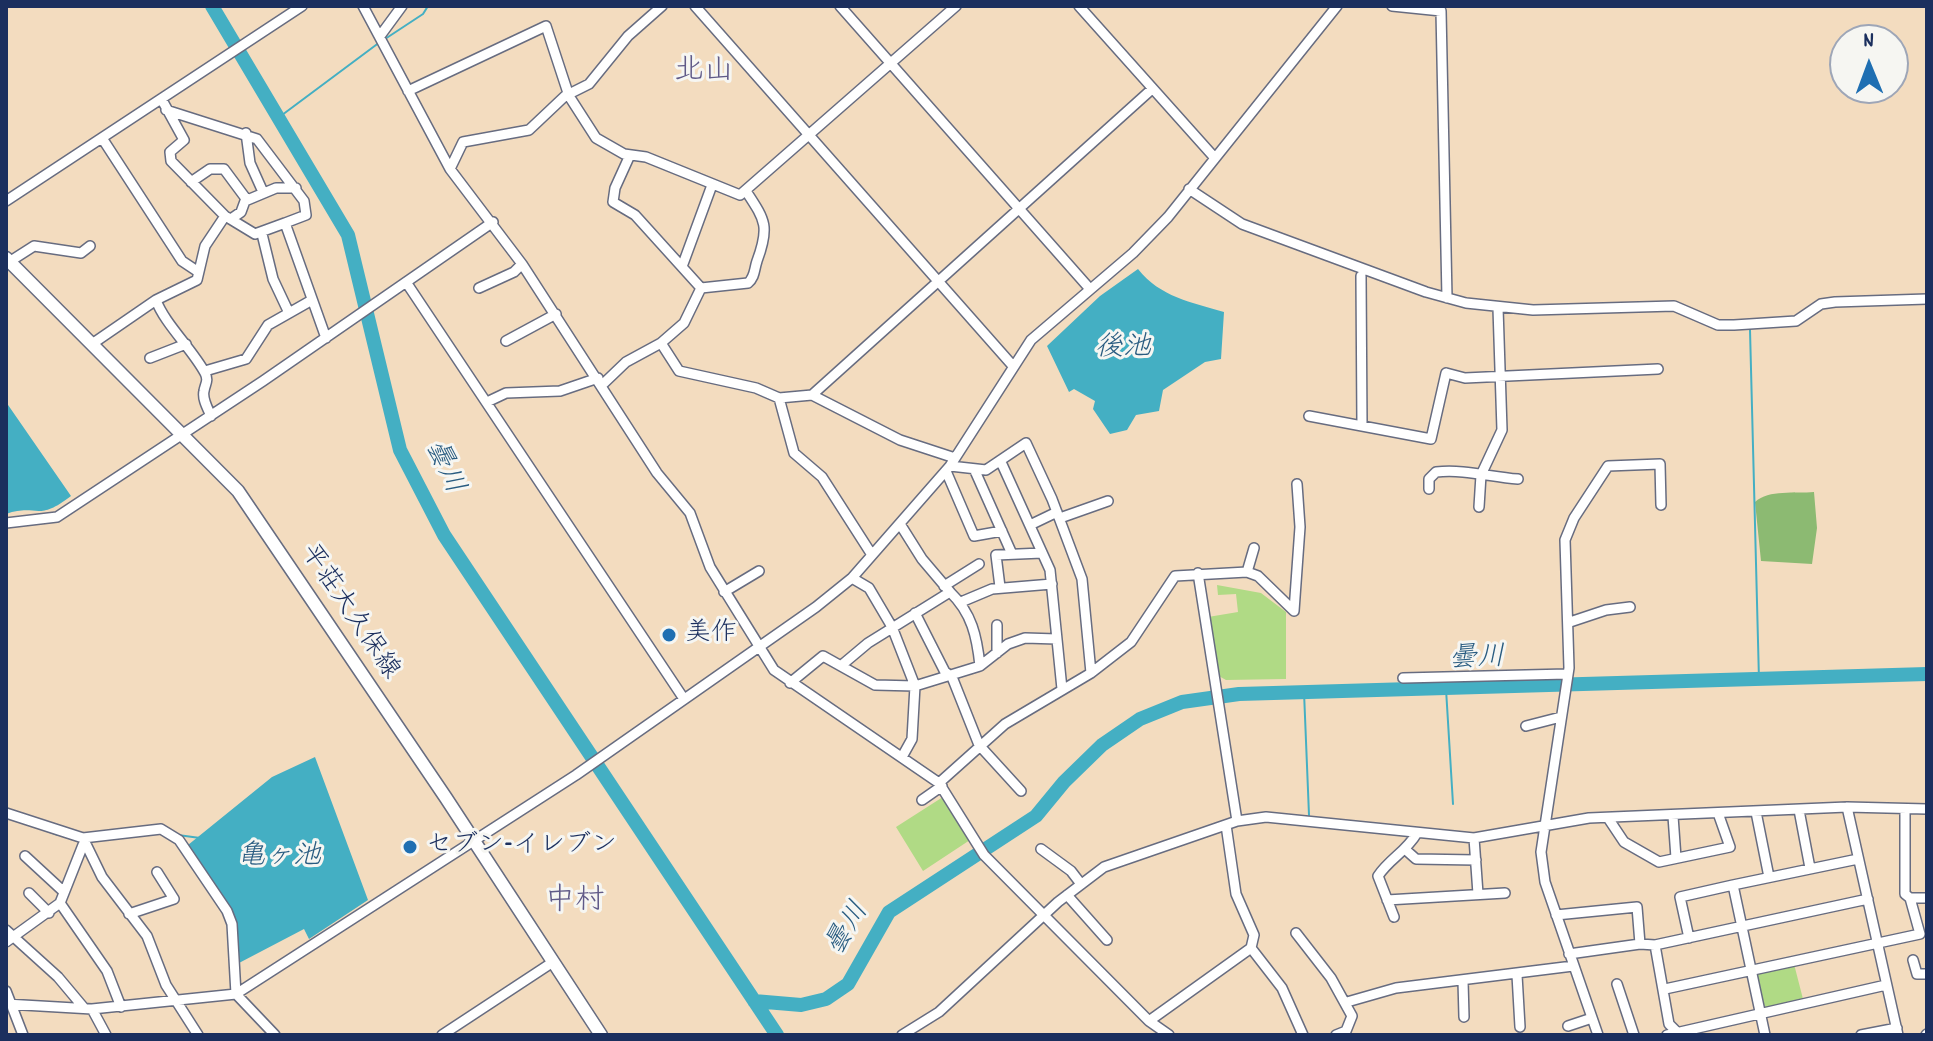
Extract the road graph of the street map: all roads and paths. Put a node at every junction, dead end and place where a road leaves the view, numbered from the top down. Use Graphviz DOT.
graph roads {
  1 [pos="302,6"];
  2 [pos="363,6"];
  3 [pos="402,6"];
  4 [pos="662,6"];
  5 [pos="695,6"];
  6 [pos="840,6"];
  7 [pos="956,6"];
  8 [pos="1079,6"];
  9 [pos="1337,6"];
  10 [pos="1392,6"];
  11 [pos="382,41"];
  12 [pos="890,63"];
  13 [pos="1152,89"];
  14 [pos="408,91"];
  15 [pos="569,96"];
  16 [pos="164,105"];
  17 [pos="246,133"];
  18 [pos="810,135"];
  19 [pos="102,138"];
  20 [pos="630,155"];
  21 [pos="1214,157"];
  22 [pos="450,169"];
  23 [pos="191,182"];
  24 [pos="712,185"];
  25 [pos="296,188"];
  26 [pos="1189,189"];
  27 [pos="746,191"];
  28 [pos="263,192"];
  29 [pos="247,200"];
  30 [pos="6,201"];
  31 [pos="1018,209"];
  32 [pos="241,212"];
  33 [pos="228,218"];
  34 [pos="490,218"];
  35 [pos="285,223"];
  36 [pos="248,231"];
  37 [pos="262,234"];
  38 [pos="90,246"];
  39 [pos="8,260"];
  40 [pos="522,264"];
  41 [pos="683,264"];
  42 [pos="197,271"];
  43 [pos="1361,276"];
  44 [pos="938,279"];
  45 [pos="406,282"];
  46 [pos="479,288"];
  47 [pos="701,288"];
  48 [pos="1090,289"];
  49 [pos="1447,298"];
  50 [pos="1927,299"];
  51 [pos="156,300"];
  52 [pos="312,300"];
  53 [pos="1498,308"];
  54 [pos="289,313"];
  55 [pos="556,314"];
  56 [pos="326,338"];
  57 [pos="506,341"];
  58 [pos="661,343"];
  59 [pos="92,344"];
  60 [pos="186,344"];
  61 [pos="150,358"];
  62 [pos="1013,366"];
  63 [pos="1658,369"];
  64 [pos="205,371"];
  65 [pos="1500,377"];
  66 [pos="600,381"];
  67 [pos="812,395"];
  68 [pos="779,398"];
  69 [pos="487,402"];
  70 [pos="211,416"];
  71 [pos="1309,416"];
  72 [pos="1362,426"];
  73 [pos="181,435"];
  74 [pos="1001,462"];
  75 [pos="950,465"];
  76 [pos="975,471"];
  77 [pos="1481,475"];
  78 [pos="1518,479"];
  79 [pos="1297,484"];
  80 [pos="1429,489"];
  81 [pos="1108,501"];
  82 [pos="1661,505"];
  83 [pos="1479,507"];
  84 [pos="1058,515"];
  85 [pos="6,523"];
  86 [pos="900,524"];
  87 [pos="1030,525"];
  88 [pos="1002,531"];
  89 [pos="1254,548"];
  90 [pos="1042,553"];
  91 [pos="1012,554"];
  92 [pos="872,555"];
  93 [pos="979,564"];
  94 [pos="759,571"];
  95 [pos="1247,572"];
  96 [pos="1198,573"];
  97 [pos="852,578"];
  98 [pos="1052,584"];
  99 [pos="1000,587"];
  100 [pos="947,589"];
  101 [pos="724,592"];
  102 [pos="961,602"];
  103 [pos="1630,607"];
  104 [pos="915,613"];
  105 [pos="1570,622"];
  106 [pos="997,625"];
  107 [pos="892,627"];
  108 [pos="1057,639"];
  109 [pos="761,646"];
  110 [pos="997,653"];
  111 [pos="843,664"];
  112 [pos="980,666"];
  113 [pos="1091,673"];
  114 [pos="1567,676"];
  115 [pos="952,677"];
  116 [pos="1403,678"];
  117 [pos="790,683"];
  118 [pos="915,686"];
  119 [pos="1062,689"];
  120 [pos="684,699"];
  121 [pos="1561,717"];
  122 [pos="1526,726"];
  123 [pos="979,745"];
  124 [pos="902,757"];
  125 [pos="940,785"];
  126 [pos="1021,791"];
  127 [pos="922,800"];
  128 [pos="1847,807"];
  129 [pos="1905,809"];
  130 [pos="1927,809"];
  131 [pos="1799,810"];
  132 [pos="1756,812"];
  133 [pos="6,813"];
  134 [pos="1718,813"];
  135 [pos="1673,816"];
  136 [pos="1608,818"];
  137 [pos="1232,823"];
  138 [pos="1544,827"];
  139 [pos="1417,833"];
  140 [pos="1474,838"];
  141 [pos="83,842"];
  142 [pos="475,842"];
  143 [pos="1041,849"];
  144 [pos="1407,851"];
  145 [pos="25,856"];
  146 [pos="1676,858"];
  147 [pos="1858,859"];
  148 [pos="1476,860"];
  149 [pos="1810,868"];
  150 [pos="157,872"];
  151 [pos="1769,877"];
  152 [pos="1081,884"];
  153 [pos="1733,885"];
  154 [pos="64,892"];
  155 [pos="29,893"];
  156 [pos="1505,893"];
  157 [pos="1478,894"];
  158 [pos="1067,895"];
  159 [pos="1910,898"];
  160 [pos="1927,898"];
  161 [pos="1868,899"];
  162 [pos="1387,900"];
  163 [pos="60,903"];
  164 [pos="49,913"];
  165 [pos="1046,913"];
  166 [pos="129,914"];
  167 [pos="1556,915"];
  168 [pos="1394,917"];
  169 [pos="1742,926"];
  170 [pos="1296,933"];
  171 [pos="1923,934"];
  172 [pos="9,936"];
  173 [pos="1689,938"];
  174 [pos="1107,940"];
  175 [pos="1878,943"];
  176 [pos="1640,944"];
  177 [pos="1655,945"];
  178 [pos="1251,948"];
  179 [pos="1569,954"];
  180 [pos="1913,960"];
  181 [pos="553,962"];
  182 [pos="1573,966"];
  183 [pos="1751,970"];
  184 [pos="1927,974"];
  185 [pos="1517,975"];
  186 [pos="1463,981"];
  187 [pos="1886,985"];
  188 [pos="1622,988"];
  189 [pos="1665,989"];
  190 [pos="6,991"];
  191 [pos="236,994"];
  192 [pos="178,1002"];
  193 [pos="1347,1002"];
  194 [pos="9,1004"];
  195 [pos="121,1007"];
  196 [pos="88,1009"];
  197 [pos="1760,1011"];
  198 [pos="1464,1017"];
  199 [pos="1592,1018"];
  200 [pos="1149,1021"];
  201 [pos="1517,1021"];
  202 [pos="1568,1026"];
  203 [pos="1897,1031"];
  204 [pos="1672,1033"];
  205 [pos="23,1035"];
  206 [pos="106,1035"];
  207 [pos="198,1035"];
  208 [pos="275,1035"];
  209 [pos="442,1035"];
  210 [pos="601,1035"];
  211 [pos="902,1035"];
  212 [pos="1169,1035"];
  213 [pos="1303,1035"];
  214 [pos="1336,1035"];
  215 [pos="1598,1035"];
  216 [pos="1634,1035"];
  217 [pos="1765,1035"];
  218 [pos="1861,1035"];
  1 -- 16 [label="street"];
  2 -- 11 [label="street"];
  3 -- 11 [label="street"];
  4 -- 15 [label="street"];
  5 -- 18 [label="street"];
  6 -- 12 [label="street"];
  7 -- 12 [label="street"];
  8 -- 13 [label="street"];
  9 -- 21 [label="street"];
  10 -- 49 [label="street"];
  11 -- 14 [label="street"];
  12 -- 18 [label="street"];
  12 -- 31 [label="street"];
  13 -- 21 [label="street"];
  13 -- 31 [label="street"];
  14 -- 15 [label="street"];
  14 -- 22 [label="street"];
  15 -- 20 [label="street"];
  15 -- 22 [label="street"];
  16 -- 17 [label="street"];
  16 -- 19 [label="street"];
  16 -- 23 [label="street"];
  17 -- 25 [label="street"];
  17 -- 28 [label="street"];
  18 -- 27 [label="street"];
  18 -- 44 [label="street"];
  19 -- 30 [label="street"];
  19 -- 42 [label="street"];
  20 -- 24 [label="street"];
  20 -- 41 [label="street"];
  21 -- 26 [label="street"];
  22 -- 34 [label="street"];
  23 -- 29 [label="street"];
  23 -- 33 [label="street"];
  24 -- 27 [label="street"];
  24 -- 41 [label="street"];
  25 -- 28 [label="street"];
  25 -- 35 [label="street"];
  26 -- 48 [label="street"];
  26 -- 49 [label="street"];
  27 -- 47 [label="street"];
  28 -- 29 [label="street"];
  29 -- 32 [label="street"];
  31 -- 44 [label="street"];
  31 -- 48 [label="street"];
  32 -- 33 [label="street"];
  32 -- 36 [label="street"];
  33 -- 36 [label="street"];
  33 -- 42 [label="street"];
  34 -- 40 [label="street"];
  34 -- 45 [label="street"];
  35 -- 37 [label="street"];
  35 -- 52 [label="street"];
  36 -- 37 [label="street"];
  37 -- 54 [label="street"];
  38 -- 39 [label="street"];
  39 -- 59 [label="main road, 平荘大久保線"];
  40 -- 46 [label="street"];
  40 -- 55 [label="street"];
  41 -- 47 [label="street"];
  42 -- 51 [label="street"];
  43 -- 72 [label="street"];
  44 -- 62 [label="street"];
  44 -- 67 [label="street"];
  45 -- 56 [label="street"];
  45 -- 69 [label="street"];
  47 -- 58 [label="street"];
  48 -- 62 [label="street"];
  49 -- 53 [label="street"];
  50 -- 53 [label="street"];
  51 -- 59 [label="street"];
  51 -- 60 [label="street"];
  52 -- 54 [label="street"];
  52 -- 56 [label="street"];
  53 -- 65 [label="street"];
  54 -- 64 [label="street"];
  55 -- 57 [label="street"];
  55 -- 66 [label="street"];
  56 -- 70 [label="street"];
  58 -- 66 [label="street"];
  58 -- 68 [label="street"];
  59 -- 73 [label="main road, 平荘大久保線"];
  60 -- 61 [label="street"];
  60 -- 64 [label="street"];
  62 -- 75 [label="street"];
  63 -- 65 [label="street"];
  64 -- 70 [label="street"];
  65 -- 72 [label="street"];
  65 -- 77 [label="street"];
  66 -- 69 [label="street"];
  66 -- 101 [label="street"];
  67 -- 68 [label="street"];
  67 -- 75 [label="street"];
  68 -- 92 [label="street"];
  69 -- 120 [label="street"];
  70 -- 73 [label="street"];
  71 -- 72 [label="street"];
  73 -- 85 [label="street"];
  73 -- 142 [label="main road, 平荘大久保線"];
  74 -- 76 [label="street"];
  74 -- 84 [label="street"];
  74 -- 87 [label="street"];
  75 -- 76 [label="street"];
  75 -- 86 [label="street"];
  75 -- 88 [label="street"];
  76 -- 88 [label="street"];
  77 -- 78 [label="street"];
  77 -- 80 [label="street"];
  77 -- 83 [label="street"];
  79 -- 95 [label="street"];
  81 -- 84 [label="street"];
  82 -- 105 [label="street"];
  84 -- 87 [label="street"];
  84 -- 113 [label="street"];
  86 -- 92 [label="street"];
  86 -- 100 [label="street"];
  87 -- 90 [label="street"];
  88 -- 91 [label="street"];
  89 -- 95 [label="street"];
  90 -- 91 [label="street"];
  90 -- 98 [label="street"];
  91 -- 99 [label="street"];
  92 -- 97 [label="street"];
  93 -- 100 [label="street"];
  94 -- 101 [label="street"];
  95 -- 96 [label="street"];
  96 -- 113 [label="street"];
  96 -- 137 [label="street"];
  97 -- 107 [label="street"];
  97 -- 109 [label="street"];
  98 -- 99 [label="street"];
  98 -- 108 [label="street"];
  99 -- 102 [label="street"];
  100 -- 102 [label="street"];
  100 -- 104 [label="street"];
  101 -- 109 [label="street"];
  102 -- 112 [label="street"];
  103 -- 105 [label="street"];
  104 -- 107 [label="street"];
  104 -- 115 [label="street"];
  105 -- 114 [label="street"];
  106 -- 110 [label="street"];
  107 -- 111 [label="street"];
  107 -- 118 [label="street"];
  108 -- 110 [label="street"];
  108 -- 119 [label="street"];
  109 -- 117 [label="street"];
  109 -- 120 [label="street"];
  110 -- 112 [label="street"];
  111 -- 117 [label="street"];
  111 -- 118 [label="street"];
  112 -- 115 [label="street"];
  113 -- 119 [label="street"];
  114 -- 116 [label="street"];
  114 -- 121 [label="street"];
  115 -- 118 [label="street"];
  115 -- 123 [label="street"];
  117 -- 124 [label="street"];
  118 -- 124 [label="street"];
  119 -- 123 [label="street"];
  120 -- 142 [label="street"];
  121 -- 122 [label="street"];
  121 -- 138 [label="street"];
  123 -- 125 [label="street"];
  123 -- 126 [label="street"];
  124 -- 125 [label="street"];
  125 -- 127 [label="street"];
  125 -- 165 [label="street"];
  128 -- 129 [label="street"];
  128 -- 131 [label="street"];
  128 -- 147 [label="street"];
  129 -- 130 [label="street"];
  129 -- 159 [label="street"];
  131 -- 132 [label="street"];
  131 -- 149 [label="street"];
  132 -- 134 [label="street"];
  132 -- 151 [label="street"];
  133 -- 141 [label="street"];
  134 -- 135 [label="street"];
  134 -- 146 [label="street"];
  135 -- 136 [label="street"];
  135 -- 146 [label="street"];
  136 -- 138 [label="street"];
  136 -- 146 [label="street"];
  137 -- 139 [label="street"];
  137 -- 152 [label="street"];
  137 -- 178 [label="street"];
  138 -- 140 [label="street"];
  138 -- 167 [label="street"];
  139 -- 140 [label="street"];
  139 -- 144 [label="street"];
  140 -- 148 [label="street"];
  141 -- 154 [label="street"];
  141 -- 166 [label="street"];
  141 -- 191 [label="street"];
  142 -- 181 [label="main road, 平荘大久保線"];
  142 -- 191 [label="street"];
  143 -- 152 [label="street"];
  144 -- 148 [label="street"];
  144 -- 162 [label="street"];
  145 -- 154 [label="street"];
  147 -- 149 [label="street"];
  147 -- 161 [label="street"];
  148 -- 157 [label="street"];
  149 -- 151 [label="street"];
  150 -- 166 [label="street"];
  151 -- 153 [label="street"];
  152 -- 158 [label="street"];
  153 -- 169 [label="street"];
  153 -- 173 [label="street"];
  154 -- 163 [label="street"];
  155 -- 164 [label="street"];
  156 -- 157 [label="street"];
  157 -- 162 [label="street"];
  158 -- 165 [label="street"];
  158 -- 174 [label="street"];
  159 -- 160 [label="street"];
  159 -- 171 [label="street"];
  161 -- 169 [label="street"];
  161 -- 175 [label="street"];
  162 -- 168 [label="street"];
  163 -- 164 [label="street"];
  163 -- 195 [label="street"];
  164 -- 172 [label="street"];
  165 -- 200 [label="street"];
  165 -- 211 [label="street"];
  166 -- 192 [label="street"];
  167 -- 176 [label="street"];
  167 -- 179 [label="street"];
  169 -- 173 [label="street"];
  169 -- 183 [label="street"];
  170 -- 193 [label="street"];
  171 -- 175 [label="street"];
  172 -- 196 [label="street"];
  173 -- 177 [label="street"];
  175 -- 183 [label="street"];
  175 -- 187 [label="street"];
  176 -- 177 [label="street"];
  176 -- 179 [label="street"];
  177 -- 189 [label="street"];
  178 -- 200 [label="street"];
  178 -- 213 [label="street"];
  179 -- 182 [label="street"];
  180 -- 184 [label="street"];
  181 -- 209 [label="street"];
  181 -- 210 [label="main road, 平荘大久保線"];
  182 -- 185 [label="street"];
  182 -- 199 [label="street"];
  183 -- 189 [label="street"];
  183 -- 197 [label="street"];
  185 -- 186 [label="street"];
  185 -- 201 [label="street"];
  186 -- 193 [label="street"];
  186 -- 198 [label="street"];
  187 -- 197 [label="street"];
  187 -- 203 [label="street"];
  188 -- 216 [label="street"];
  189 -- 204 [label="street"];
  190 -- 194 [label="street"];
  191 -- 192 [label="street"];
  191 -- 208 [label="street"];
  192 -- 195 [label="street"];
  192 -- 207 [label="street"];
  193 -- 214 [label="street"];
  194 -- 196 [label="street"];
  194 -- 205 [label="street"];
  195 -- 196 [label="street"];
  196 -- 206 [label="street"];
  197 -- 204 [label="street"];
  197 -- 217 [label="street"];
  199 -- 202 [label="street"];
  199 -- 215 [label="street"];
  200 -- 212 [label="street"];
  203 -- 218 [label="street"];
}
